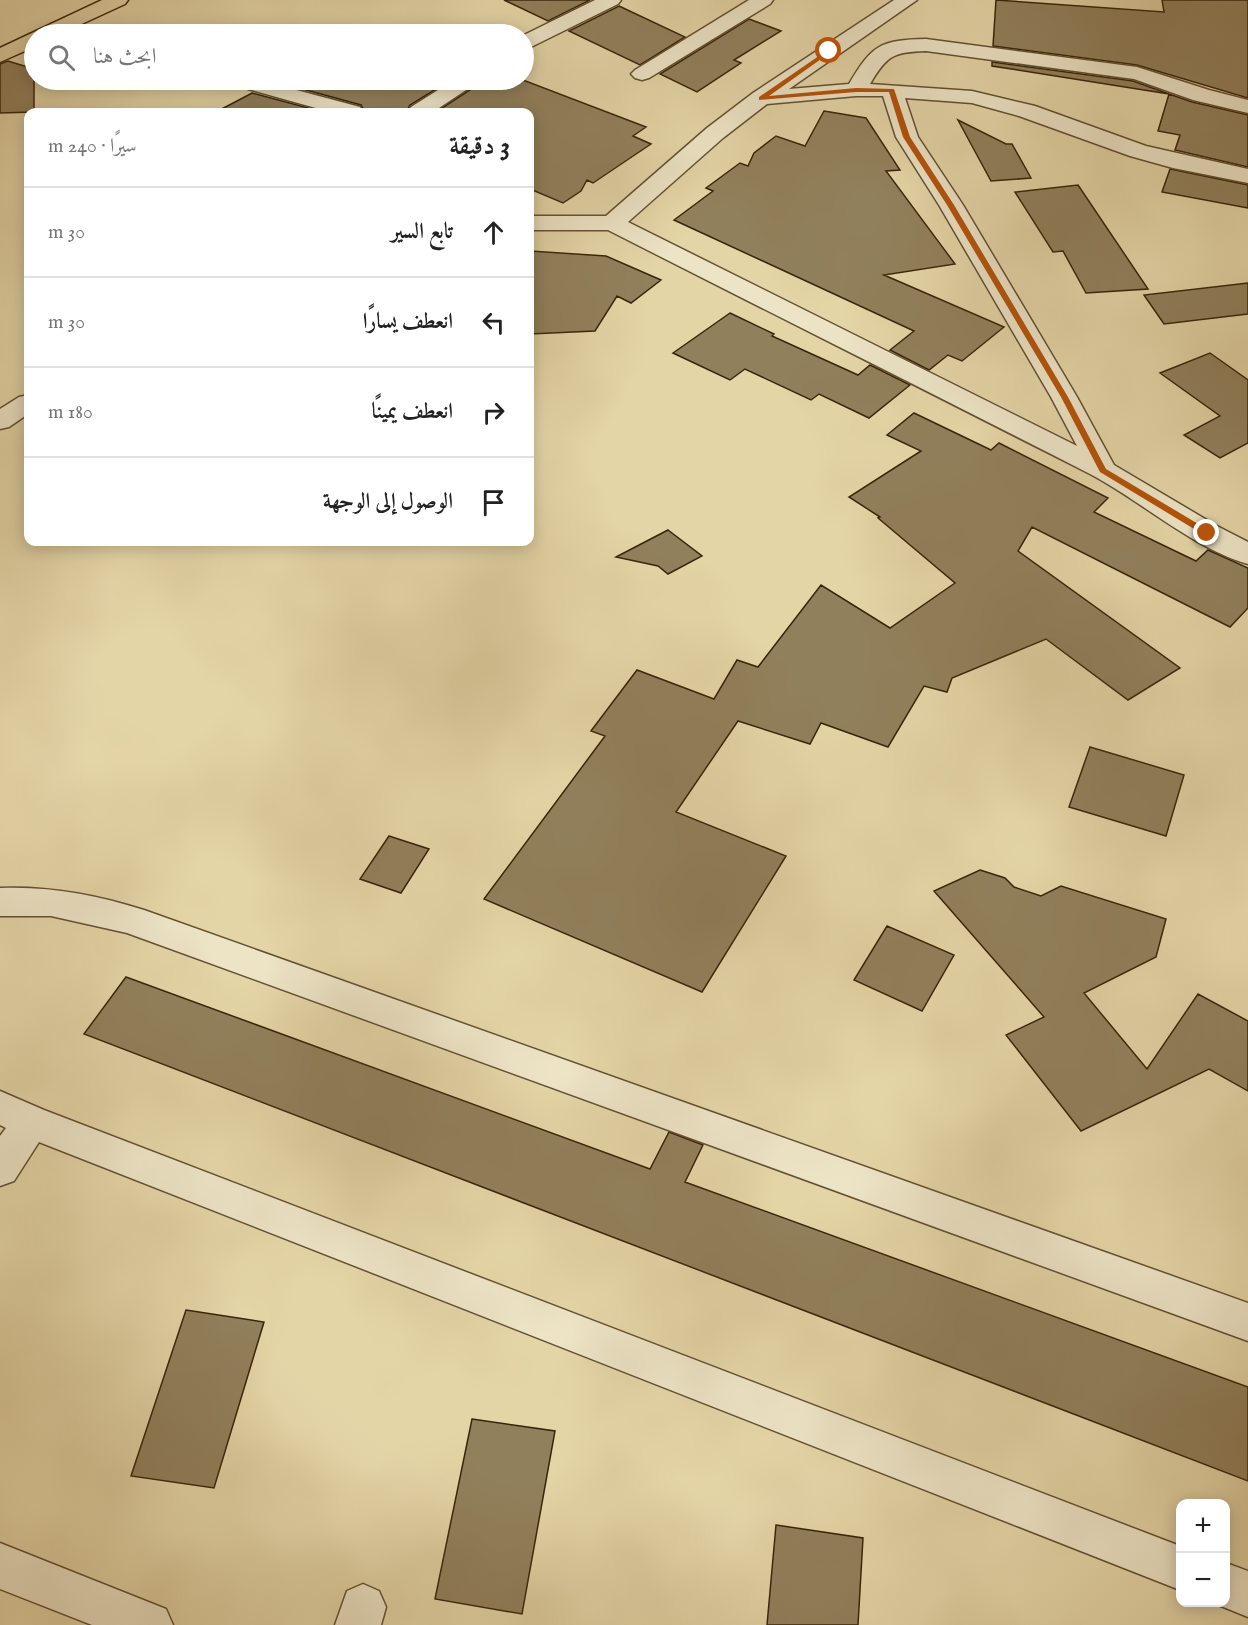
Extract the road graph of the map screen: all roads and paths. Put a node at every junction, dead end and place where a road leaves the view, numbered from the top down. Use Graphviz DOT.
graph roads {
  1 [pos="118,0"];
  2 [pos="611,0"];
  3 [pos="764,0"];
  4 [pos="907,0"];
  5 [pos="66,24"];
  6 [pos="534,39"];
  7 [pos="24,44"];
  8 [pos="0,56"];
  9 [pos="642,74"];
  10 [pos="273,90"];
  11 [pos="453,90"];
  12 [pos="856,90"];
  13 [pos="892,90"];
  14 [pos="761,98"];
  15 [pos="1248,107"];
  16 [pos="338,108"];
  17 [pos="425,108"];
  18 [pos="1248,176"];
  19 [pos="534,223"];
  20 [pos="612,223"];
  21 [pos="24,406"];
  22 [pos="0,422"];
  23 [pos="1102,470"];
  24 [pos="1207,533"];
  25 [pos="1248,547"];
  26 [pos="1248,554"];
  27 [pos="0,902"];
  28 [pos="15,1114"];
  29 [pos="0,1169"];
  30 [pos="1248,1322"];
  31 [pos="0,1566"];
  32 [pos="1176,1566"];
  33 [pos="1230,1587"];
  34 [pos="1248,1594"];
  35 [pos="150,1625"];
  1 -- 5 [label="main road"];
  2 -- 6 [label="street"];
  3 -- 9 [label="street"];
  4 -- 14 [label="street"];
  7 -- 8 [label="main road"];
  10 -- 16 [label="street"];
  11 -- 17 [label="street"];
  12 -- 13 [label="street"];
  12 -- 14 [label="street"];
  12 -- 15 [label="street"];
  13 -- 18 [label="street"];
  13 -- 23 [label="street"];
  14 -- 20 [label="street"];
  19 -- 20 [label="street"];
  20 -- 23 [label="street"];
  21 -- 22 [label="street"];
  23 -- 24 [label="street"];
  24 -- 25 [label="street"];
  24 -- 26 [label="street"];
  27 -- 30 [label="street"];
  28 -- 29 [label="street"];
  28 -- 32 [label="street"];
  31 -- 35 [label="street"];
  33 -- 34 [label="street"];
}
